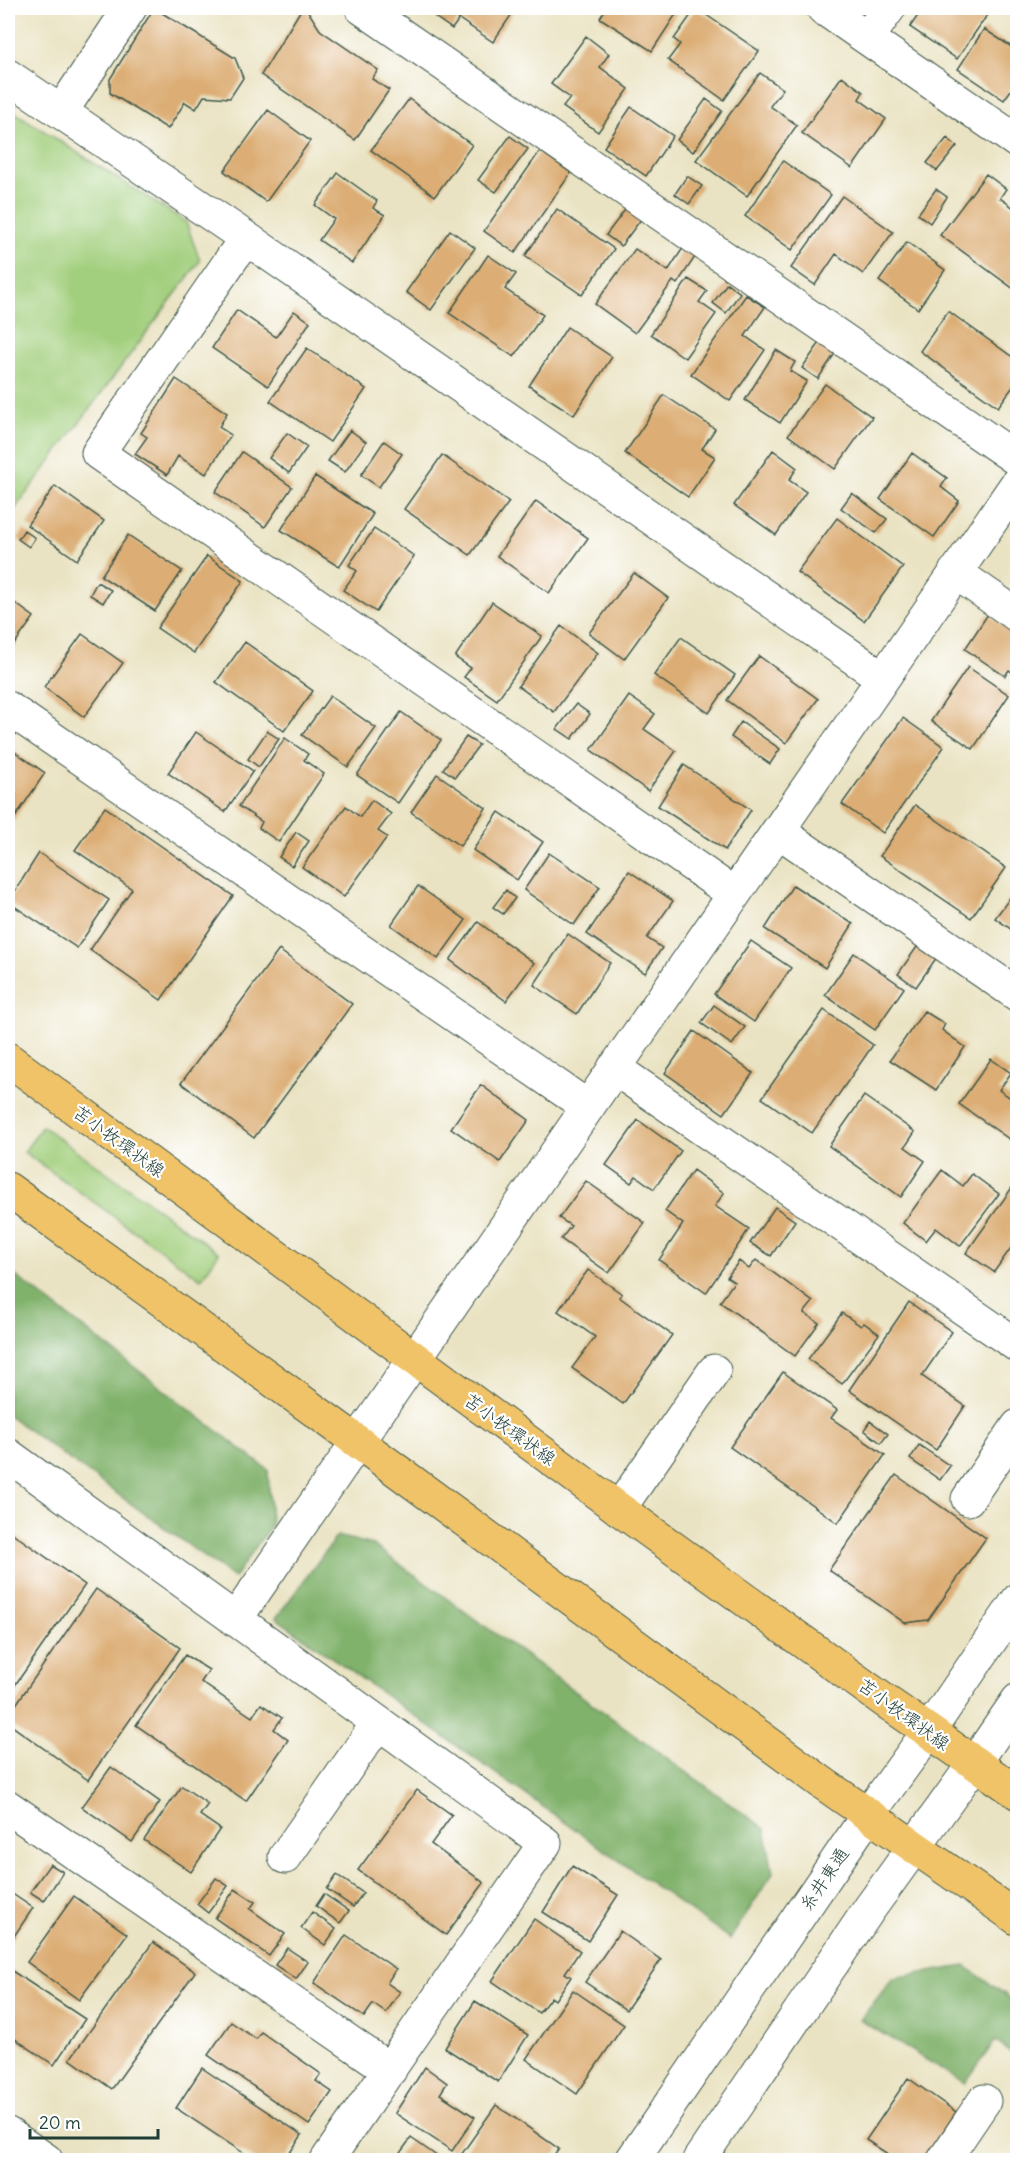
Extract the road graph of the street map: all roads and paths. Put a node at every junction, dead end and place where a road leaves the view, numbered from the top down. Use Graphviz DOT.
graph roads {
  1 [pos="130,8"];
  2 [pos="362,8"];
  3 [pos="823,8"];
  4 [pos="889,8"];
  5 [pos="868,37"];
  6 [pos="8,76"];
  7 [pos="61,112"];
  8 [pos="1017,142"];
  9 [pos="246,238"];
  10 [pos="1017,460"];
  11 [pos="1017,482"];
  12 [pos="955,572"];
  13 [pos="1017,616"];
  14 [pos="883,678"];
  15 [pos="8,708"];
  16 [pos="778,831"];
  17 [pos="734,894"];
  18 [pos="1017,995"];
  19 [pos="8,1059"];
  20 [pos="614,1068"];
  21 [pos="588,1107"];
  22 [pos="8,1189"];
  23 [pos="1017,1346"];
  24 [pos="414,1359"];
  25 [pos="714,1371"];
  26 [pos="1017,1426"];
  27 [pos="358,1442"];
  28 [pos="8,1455"];
  29 [pos="968,1499"];
  30 [pos="620,1509"];
  31 [pos="1017,1600"];
  32 [pos="235,1620"];
  33 [pos="1017,1700"];
  34 [pos="378,1723"];
  35 [pos="929,1731"];
  36 [pos="974,1764"];
  37 [pos="1017,1793"];
  38 [pos="8,1807"];
  39 [pos="868,1815"];
  40 [pos="913,1847"];
  41 [pos="285,1857"];
  42 [pos="1017,1919"];
  43 [pos="390,2070"];
  44 [pos="984,2101"];
  45 [pos="8,2134"];
  46 [pos="46,2160"];
  47 [pos="327,2160"];
  48 [pos="632,2160"];
  49 [pos="699,2160"];
  50 [pos="945,2160"];
  1 -- 7 [label="street"];
  2 -- 10 [label="street"];
  3 -- 5 [label="street"];
  4 -- 5 [label="street"];
  5 -- 8 [label="street"];
  6 -- 7 [label="street"];
  7 -- 9 [label="street"];
  9 -- 14 [label="street"];
  9 -- 17 [label="street"];
  11 -- 12 [label="street"];
  12 -- 13 [label="street"];
  12 -- 14 [label="street"];
  14 -- 16 [label="street"];
  15 -- 21 [label="street"];
  16 -- 17 [label="street"];
  16 -- 18 [label="street"];
  17 -- 20 [label="street"];
  19 -- 24 [label="main road, 苫小牧環状線"];
  20 -- 21 [label="street"];
  20 -- 23 [label="street"];
  21 -- 24 [label="street"];
  22 -- 27 [label="main road"];
  24 -- 27 [label="street"];
  24 -- 30 [label="main road, 苫小牧環状線"];
  25 -- 30 [label="street"];
  26 -- 29 [label="street"];
  27 -- 32 [label="street"];
  27 -- 39 [label="main road"];
  28 -- 32 [label="street"];
  30 -- 35 [label="main road, 苫小牧環状線"];
  31 -- 35 [label="street, 糸井東通"];
  32 -- 34 [label="street"];
  33 -- 36 [label="street"];
  34 -- 41 [label="street"];
  34 -- 43 [label="street"];
  35 -- 36 [label="main road, 苫小牧環状線"];
  35 -- 39 [label="street, 糸井東通"];
  36 -- 37 [label="main road, 苫小牧環状線"];
  36 -- 40 [label="street"];
  38 -- 43 [label="street"];
  39 -- 40 [label="main road"];
  39 -- 48 [label="street, 糸井東通"];
  40 -- 42 [label="main road"];
  40 -- 49 [label="street"];
  43 -- 47 [label="street"];
  44 -- 50 [label="street"];
  45 -- 46 [label="street"];
}
